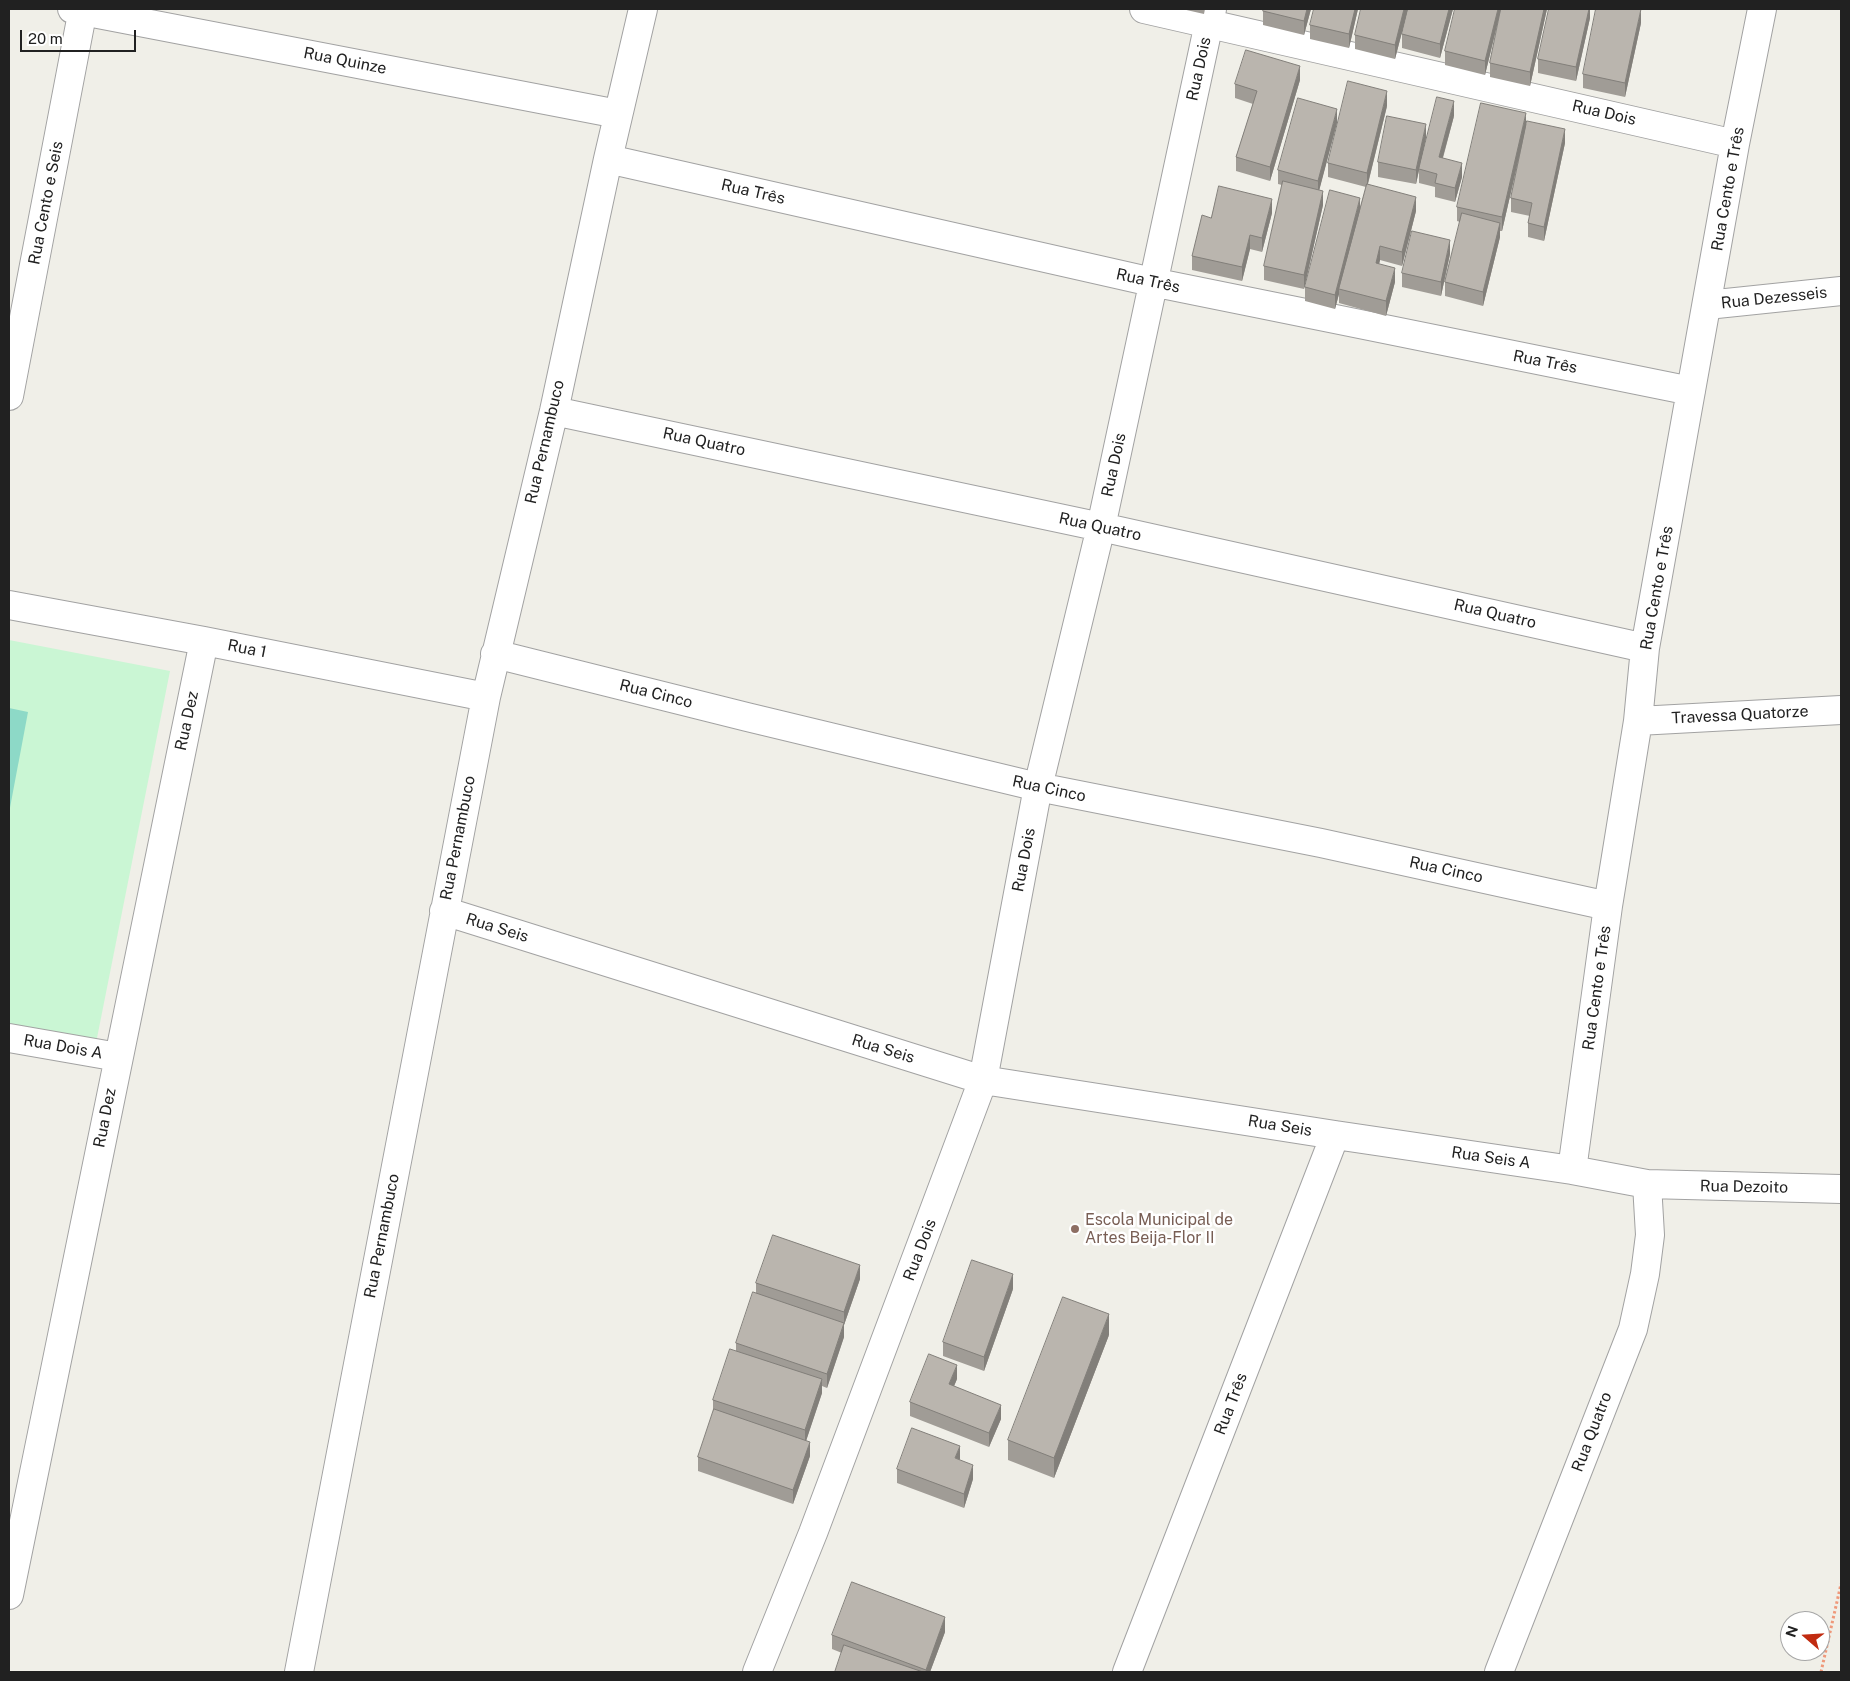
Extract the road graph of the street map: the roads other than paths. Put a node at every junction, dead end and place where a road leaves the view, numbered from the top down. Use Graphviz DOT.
graph roads {
  1 [pos="643,9"];
  2 [pos="1144,9"];
  3 [pos="1762,9"];
  4 [pos="79,10"];
  5 [pos="1211,16"];
  6 [pos="618,114"];
  7 [pos="1735,144"];
  8 [pos="608,159"];
  9 [pos="1152,282"];
  10 [pos="1841,291"];
  11 [pos="1707,305"];
  12 [pos="1692,391"];
  13 [pos="9,396"];
  14 [pos="554,410"];
  15 [pos="1101,527"];
  16 [pos="9,605"];
  17 [pos="204,641"];
  18 [pos="1645,648"];
  19 [pos="495,654"];
  20 [pos="486,697"];
  21 [pos="1841,710"];
  22 [pos="1638,721"];
  23 [pos="1038,787"];
  24 [pos="1608,906"];
  25 [pos="444,911"];
  26 [pos="9,1038"];
  27 [pos="118,1057"];
  28 [pos="983,1080"];
  29 [pos="1335,1135"];
  30 [pos="1572,1170"];
  31 [pos="1647,1184"];
  32 [pos="1841,1189"];
  33 [pos="9,1595"];
  34 [pos="299,1672"];
  35 [pos="757,1672"];
  36 [pos="1127,1672"];
  37 [pos="1499,1672"];
  1 -- 6 [label="street, Rua Pernambuco"];
  2 -- 5 [label="street, Rua Dois"];
  3 -- 7 [label="street, Rua Cento e Três"];
  4 -- 6 [label="street, Rua Quinze"];
  4 -- 13 [label="street, Rua Cento e Seis"];
  5 -- 7 [label="street, Rua Dois"];
  5 -- 9 [label="street, Rua Dois"];
  6 -- 8 [label="street, Rua Pernambuco"];
  7 -- 11 [label="street, Rua Cento e Três"];
  8 -- 9 [label="street, Rua Três"];
  8 -- 14 [label="street, Rua Pernambuco"];
  9 -- 12 [label="street, Rua Três"];
  9 -- 15 [label="street, Rua Dois"];
  10 -- 11 [label="street, Rua Dezesseis"];
  11 -- 12 [label="street, Rua Cento e Três"];
  12 -- 18 [label="street, Rua Cento e Três"];
  14 -- 15 [label="street, Rua Quatro"];
  14 -- 19 [label="street, Rua Pernambuco"];
  15 -- 18 [label="street, Rua Quatro"];
  15 -- 23 [label="street, Rua Dois"];
  16 -- 17 [label="street, Rua 1"];
  17 -- 20 [label="street, Rua 1"];
  17 -- 27 [label="street, Rua Dez"];
  18 -- 22 [label="street, Rua Cento e Três"];
  19 -- 20 [label="street, Rua Pernambuco"];
  19 -- 23 [label="street, Rua Cinco"];
  20 -- 25 [label="street, Rua Pernambuco"];
  21 -- 22 [label="street, Travessa Quatorze"];
  22 -- 24 [label="street, Rua Cento e Três"];
  23 -- 24 [label="street, Rua Cinco"];
  23 -- 28 [label="street, Rua Dois"];
  24 -- 30 [label="street, Rua Cento e Três"];
  25 -- 28 [label="street, Rua Seis"];
  25 -- 34 [label="street, Rua Pernambuco"];
  26 -- 27 [label="street, Rua Dois A"];
  27 -- 33 [label="street, Rua Dez"];
  28 -- 29 [label="street, Rua Seis"];
  28 -- 35 [label="street, Rua Dois"];
  29 -- 30 [label="street, Rua Seis A"];
  29 -- 36 [label="street, Rua Três"];
  30 -- 31 [label="street, Rua Seis A"];
  31 -- 32 [label="street, Rua Dezoito"];
  31 -- 37 [label="street, Rua Quatro"];
}
